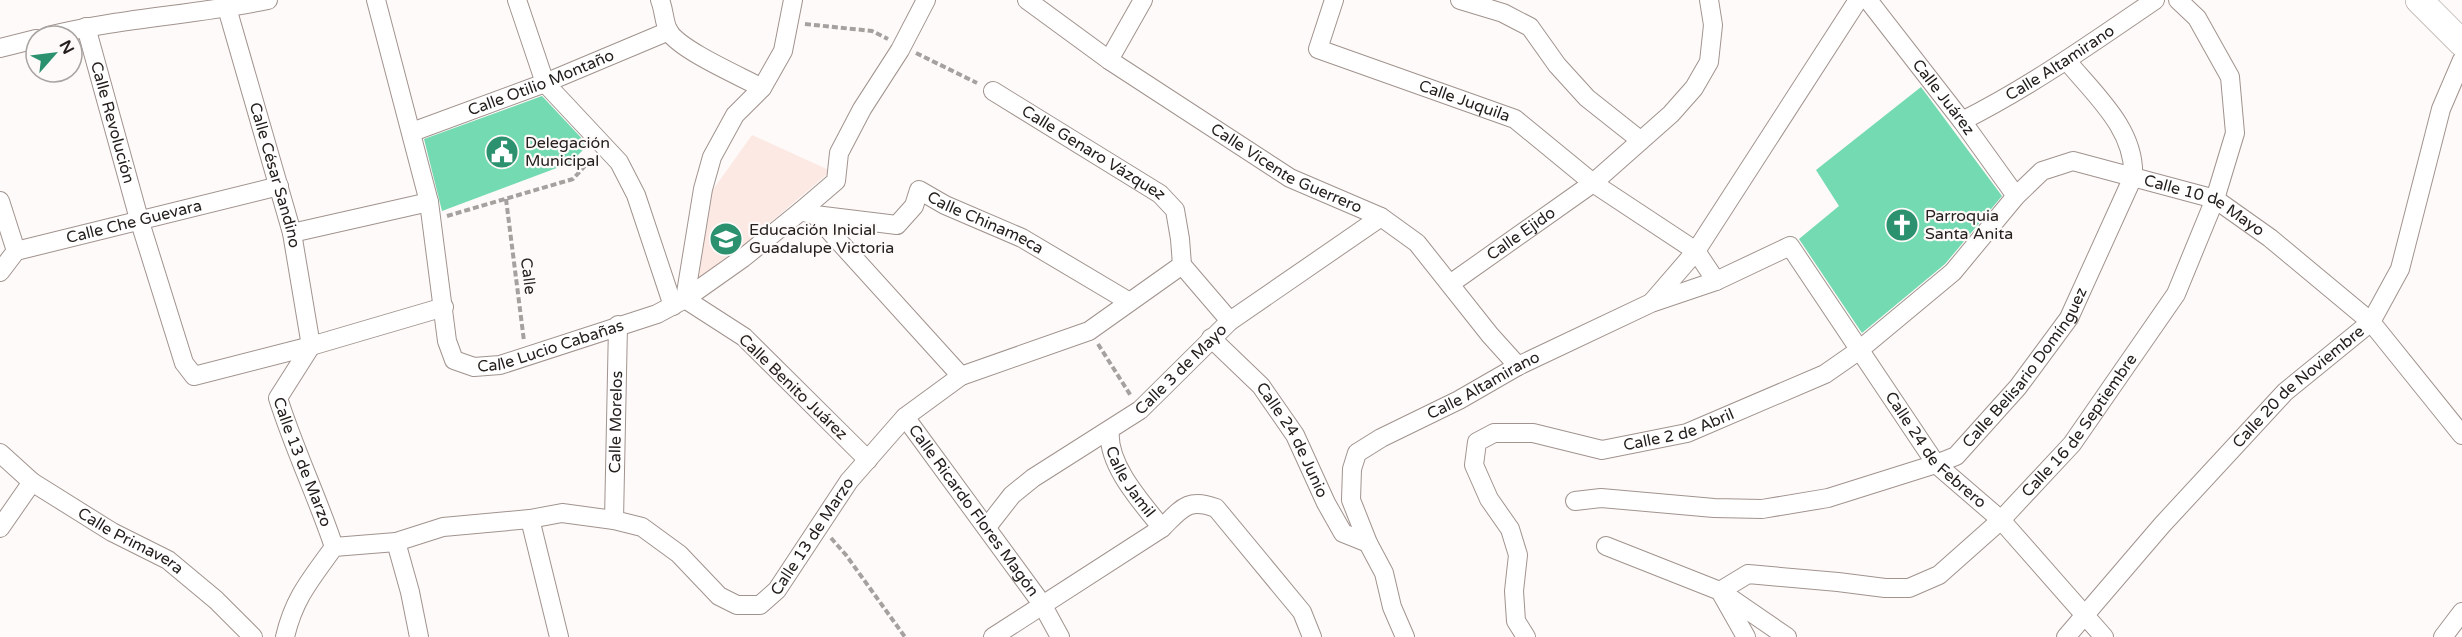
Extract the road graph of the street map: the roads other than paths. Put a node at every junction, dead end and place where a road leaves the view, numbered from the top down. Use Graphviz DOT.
graph roads {
  1 [pos="268,0"];
  2 [pos="376,0"];
  3 [pos="517,0"];
  4 [pos="660,0"];
  5 [pos="794,0"];
  6 [pos="926,0"];
  7 [pos="1143,0"];
  8 [pos="1334,0"];
  9 [pos="1460,0"];
  10 [pos="1709,0"];
  11 [pos="1858,0"];
  12 [pos="1868,0"];
  13 [pos="2155,0"];
  14 [pos="2178,0"];
  15 [pos="2419,0"];
  16 [pos="1037,2"];
  17 [pos="227,8"];
  18 [pos="86,27"];
  19 [pos="669,31"];
  20 [pos="24,42"];
  21 [pos="2462,43"];
  22 [pos="0,48"];
  23 [pos="1109,60"];
  24 [pos="2462,60"];
  25 [pos="2067,61"];
  26 [pos="545,83"];
  27 [pos="762,88"];
  28 [pos="993,91"];
  29 [pos="1962,121"];
  30 [pos="412,132"];
  31 [pos="1640,140"];
  32 [pos="2133,177"];
  33 [pos="1593,183"];
  34 [pos="279,186"];
  35 [pos="2016,196"];
  36 [pos="2215,199"];
  37 [pos="0,201"];
  38 [pos="429,202"];
  39 [pos="808,213"];
  40 [pos="1381,218"];
  41 [pos="140,219"];
  42 [pos="292,233"];
  43 [pos="1790,246"];
  44 [pos="16,251"];
  45 [pos="1696,251"];
  46 [pos="1182,265"];
  47 [pos="0,272"];
  48 [pos="1716,281"];
  49 [pos="1450,284"];
  50 [pos="1128,301"];
  51 [pos="679,302"];
  52 [pos="1651,303"];
  53 [pos="444,307"];
  54 [pos="1230,321"];
  55 [pos="2371,322"];
  56 [pos="618,325"];
  57 [pos="1212,338"];
  58 [pos="311,346"];
  59 [pos="1858,351"];
  60 [pos="1518,366"];
  61 [pos="961,376"];
  62 [pos="905,417"];
  63 [pos="1110,430"];
  64 [pos="2462,435"];
  65 [pos="0,453"];
  66 [pos="868,460"];
  67 [pos="1936,464"];
  68 [pos="32,482"];
  69 [pos="1575,501"];
  70 [pos="530,519"];
  71 [pos="614,520"];
  72 [pos="2001,520"];
  73 [pos="987,527"];
  74 [pos="0,528"];
  75 [pos="1162,528"];
  76 [pos="396,542"];
  77 [pos="1368,543"];
  78 [pos="1605,546"];
  79 [pos="334,547"];
  80 [pos="1720,591"];
  81 [pos="1042,604"];
  82 [pos="2462,612"];
  83 [pos="2084,615"];
  84 [pos="253,637"];
  85 [pos="285,637"];
  86 [pos="419,637"];
  87 [pos="559,637"];
  88 [pos="993,637"];
  89 [pos="1060,637"];
  90 [pos="1312,637"];
  91 [pos="1405,637"];
  92 [pos="1526,637"];
  93 [pos="1746,637"];
  94 [pos="1787,637"];
  95 [pos="2066,637"];
  96 [pos="2104,637"];
  97 [pos="2443,637"];
  1 -- 17 [label="street"];
  2 -- 30 [label="street, Calle Lucio Cabañas"];
  3 -- 26 [label="street"];
  4 -- 19 [label="street"];
  5 -- 27 [label="street"];
  6 -- 39 [label="street, Calle Lucio Cabañas"];
  7 -- 23 [label="street"];
  8 -- 33 [label="street, Calle Juquila"];
  9 -- 31 [label="street"];
  10 -- 31 [label="street, Calle Ejido"];
  11 -- 45 [label="street"];
  12 -- 29 [label="street, Calle Juárez"];
  13 -- 25 [label="street, Calle Altamirano"];
  14 -- 36 [label="street, Calle 16 de Septiembre"];
  15 -- 21 [label="main road"];
  16 -- 23 [label="street, Calle Vicente Guerrero"];
  17 -- 18 [label="street"];
  17 -- 34 [label="street, Calle César Sandino"];
  18 -- 41 [label="street, Calle Revolución"];
  19 -- 26 [label="street, Calle Otilio Montaño"];
  19 -- 27 [label="street"];
  20 -- 22 [label="street"];
  23 -- 40 [label="street, Calle Vicente Guerrero"];
  24 -- 55 [label="street, Calle 20 de Noviembre"];
  25 -- 29 [label="street, Calle Altamirano"];
  25 -- 32 [label="street"];
  26 -- 30 [label="street, Calle Otilio Montaño"];
  26 -- 51 [label="street"];
  27 -- 51 [label="street"];
  28 -- 46 [label="street, Calle Genaro Vázquez"];
  29 -- 35 [label="street, Calle Juárez"];
  30 -- 38 [label="street, Calle Lucio Cabañas"];
  31 -- 33 [label="street, Calle Ejido"];
  32 -- 35 [label="street, Calle 10 de Mayo"];
  32 -- 36 [label="street, Calle 10 de Mayo"];
  32 -- 67 [label="street, Calle Belisario Domínguez"];
  33 -- 45 [label="street"];
  33 -- 49 [label="street, Calle Ejido"];
  34 -- 41 [label="street, Calle Che Guevara"];
  34 -- 42 [label="street, Calle César Sandino"];
  35 -- 59 [label="street, Calle 2 de Abril"];
  36 -- 55 [label="street, Calle 10 de Mayo"];
  36 -- 72 [label="street, Calle 16 de Septiembre"];
  37 -- 44 [label="street"];
  38 -- 42 [label="street"];
  38 -- 53 [label="street, Calle Lucio Cabañas"];
  39 -- 50 [label="street, Calle Chinameca"];
  39 -- 51 [label="street, Calle Lucio Cabañas"];
  39 -- 61 [label="street"];
  40 -- 49 [label="street, Calle Vicente Guerrero"];
  40 -- 54 [label="street, Calle 3 de Mayo"];
  41 -- 44 [label="street, Calle Che Guevara"];
  41 -- 58 [label="street, Calle Revolución"];
  42 -- 58 [label="street, Calle César Sandino"];
  43 -- 48 [label="street, Calle Altamirano"];
  43 -- 59 [label="street, Calle 24 de Febrero"];
  44 -- 47 [label="street"];
  45 -- 48 [label="street"];
  45 -- 52 [label="street"];
  46 -- 50 [label="street, Calle 13 de Marzo"];
  46 -- 54 [label="street"];
  48 -- 52 [label="street, Calle Altamirano"];
  49 -- 60 [label="street, Calle Vicente Guerrero"];
  50 -- 61 [label="street, Calle 13 de Marzo"];
  51 -- 56 [label="street, Calle Lucio Cabañas"];
  51 -- 66 [label="street, Calle Benito Juárez"];
  52 -- 60 [label="street, Calle Altamirano"];
  53 -- 56 [label="street, Calle Lucio Cabañas"];
  53 -- 58 [label="street"];
  54 -- 57 [label="street, Calle 3 de Mayo"];
  55 -- 64 [label="street"];
  55 -- 83 [label="street, Calle 20 de Noviembre"];
  56 -- 71 [label="street, Calle Morelos"];
  57 -- 63 [label="street, Calle 3 de Mayo"];
  57 -- 77 [label="street, Calle 24 de Junio"];
  58 -- 79 [label="street, Calle 13 de Marzo"];
  59 -- 67 [label="street, Calle 24 de Febrero"];
  59 -- 92 [label="street, Calle 2 de Abril"];
  60 -- 77 [label="street, Calle Altamirano"];
  61 -- 62 [label="street, Calle 13 de Marzo"];
  62 -- 66 [label="street, Calle 13 de Marzo"];
  62 -- 73 [label="street, Calle Ricardo Flores Magón"];
  63 -- 73 [label="street, Calle 3 de Mayo"];
  63 -- 75 [label="street, Calle Jamil"];
  65 -- 68 [label="street, Calle Primavera"];
  66 -- 71 [label="street, Calle 13 de Marzo"];
  67 -- 69 [label="street, Calle Belisario Domínguez"];
  67 -- 72 [label="street, Calle 24 de Febrero"];
  68 -- 74 [label="street"];
  68 -- 84 [label="street, Calle Primavera"];
  70 -- 71 [label="street, Calle 13 de Marzo"];
  70 -- 76 [label="street, Calle 13 de Marzo"];
  70 -- 87 [label="street"];
  72 -- 80 [label="street, Calle 16 de Septiembre"];
  72 -- 83 [label="street, Calle 24 de Febrero"];
  73 -- 81 [label="street, Calle Ricardo Flores Magón"];
  75 -- 81 [label="street"];
  75 -- 90 [label="street"];
  76 -- 79 [label="street, Calle 13 de Marzo"];
  76 -- 86 [label="street"];
  77 -- 91 [label="street, Calle Altamirano"];
  78 -- 80 [label="street"];
  79 -- 85 [label="street, Calle 13 de Marzo"];
  80 -- 93 [label="street"];
  80 -- 94 [label="street"];
  81 -- 88 [label="street"];
  81 -- 89 [label="street, Calle Ricardo Flores Magón"];
  82 -- 97 [label="street"];
  83 -- 95 [label="street, Calle 20 de Noviembre"];
  83 -- 96 [label="street, Calle 24 de Febrero"];
}
